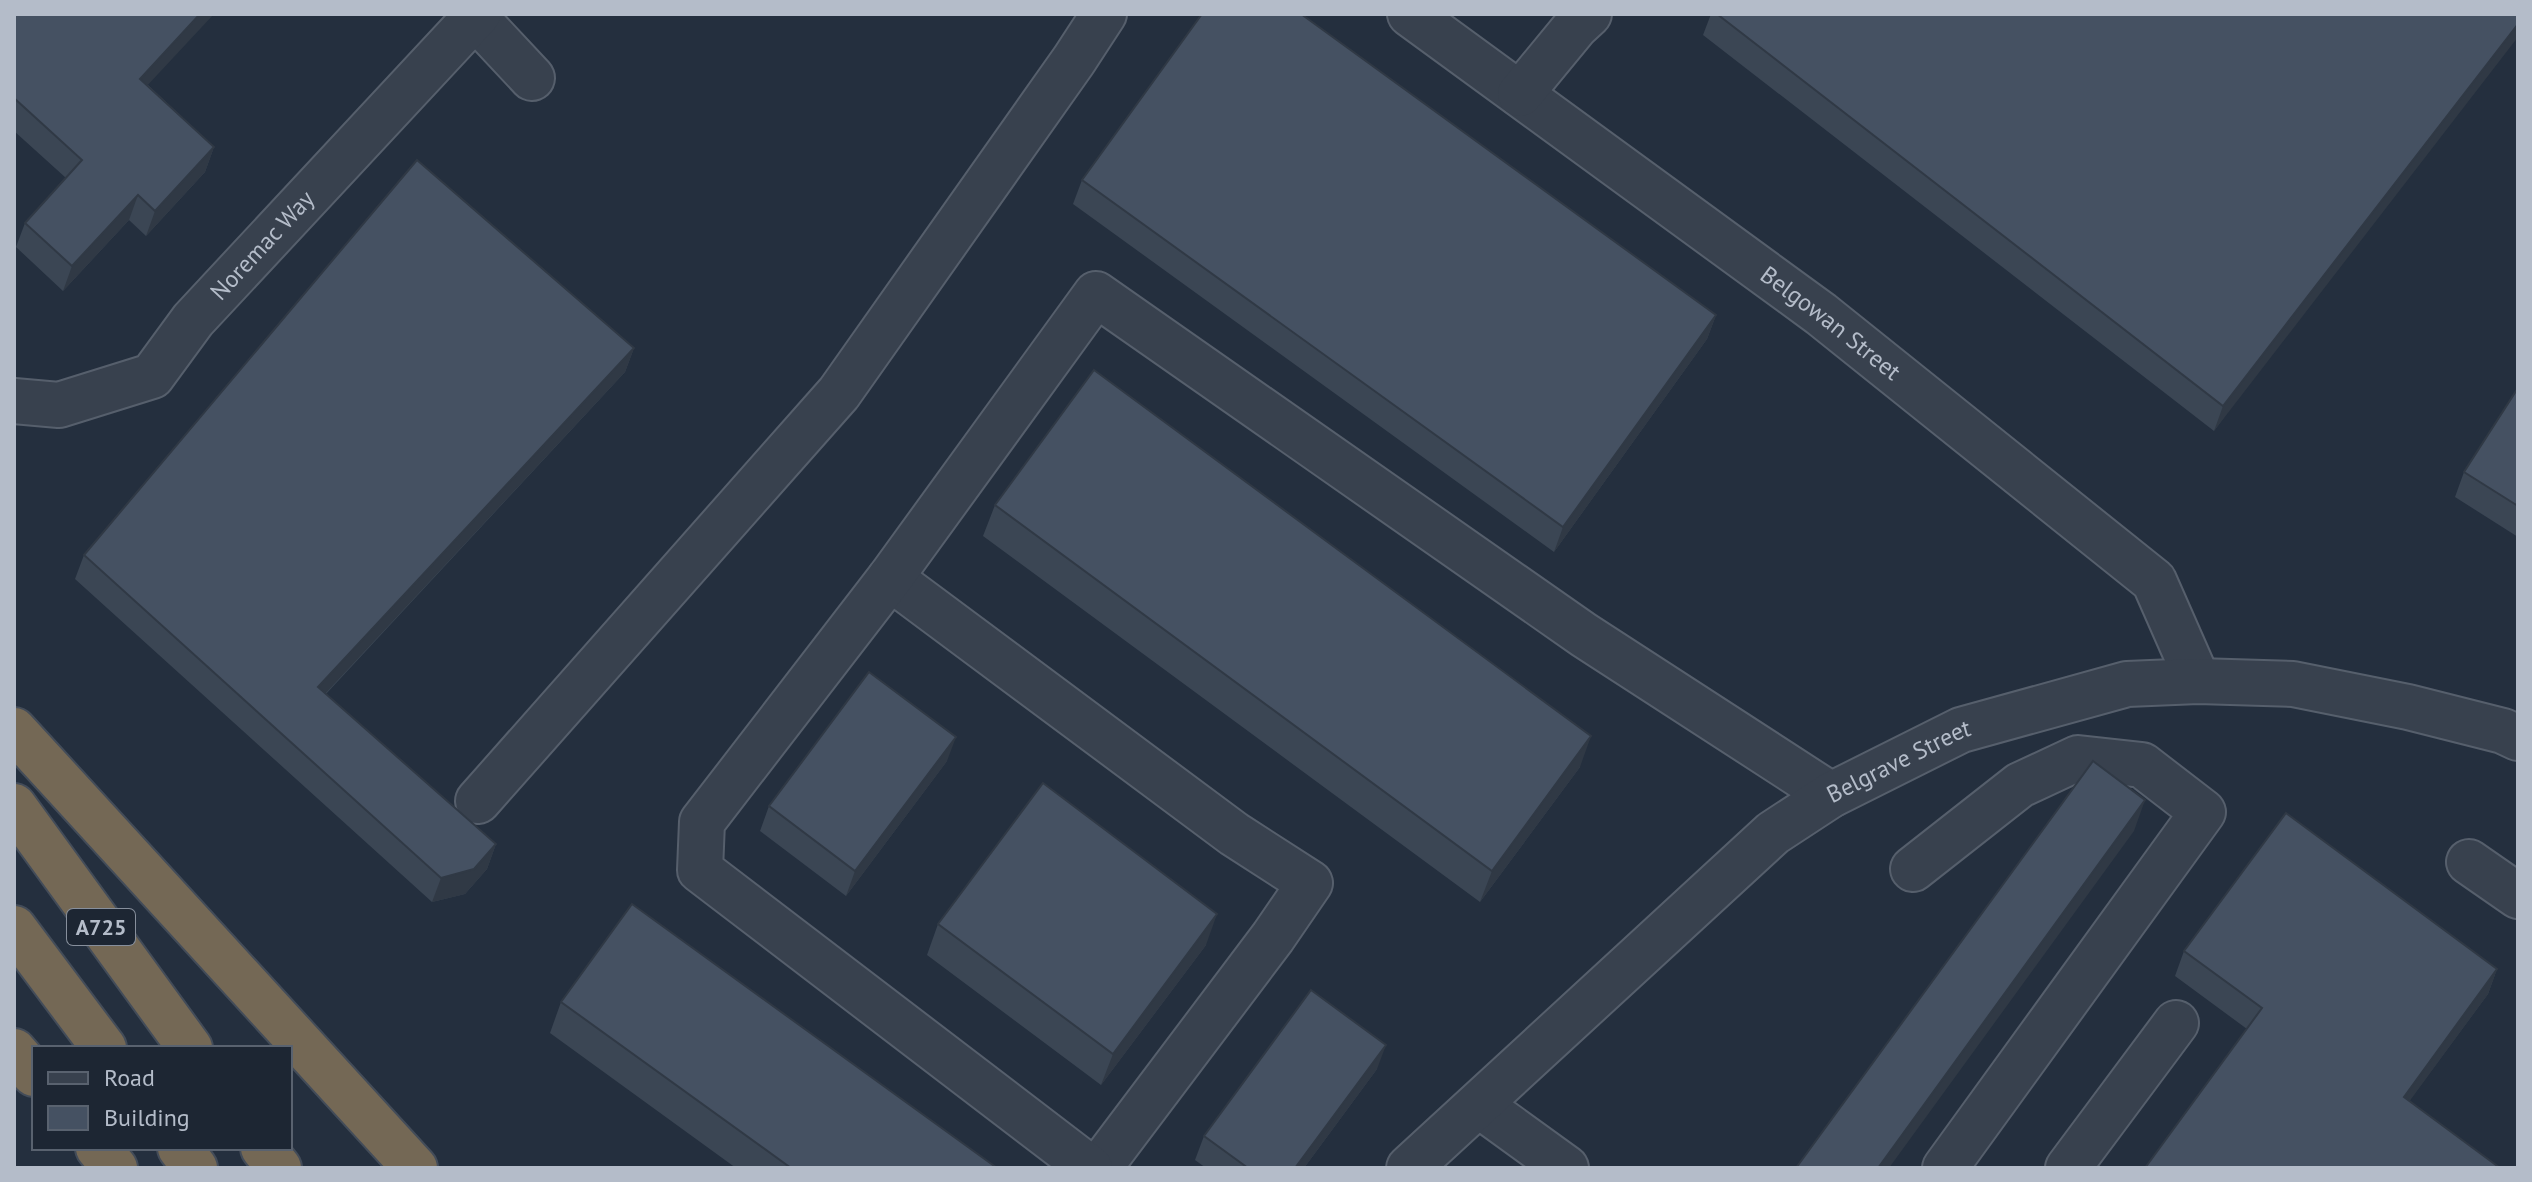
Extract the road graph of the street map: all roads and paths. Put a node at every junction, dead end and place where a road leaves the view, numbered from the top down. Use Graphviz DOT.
graph roads {
  1 [pos="1104,14"];
  2 [pos="1410,14"];
  3 [pos="1589,14"];
  4 [pos="476,16"];
  5 [pos="532,78"];
  6 [pos="1520,94"];
  7 [pos="14,401"];
  8 [pos="890,578"];
  9 [pos="2198,681"];
  10 [pos="14,730"];
  11 [pos="2518,738"];
  12 [pos="1831,795"];
  13 [pos="478,801"];
  14 [pos="14,806"];
  15 [pos="2469,862"];
  16 [pos="1913,869"];
  17 [pos="2518,896"];
  18 [pos="14,928"];
  19 [pos="2176,1023"];
  20 [pos="102,1046"];
  21 [pos="189,1046"];
  22 [pos="14,1051"];
  23 [pos="32,1072"];
  24 [pos="1479,1105"];
  25 [pos="100,1150"];
  26 [pos="182,1150"];
  27 [pos="265,1150"];
  28 [pos="115,1168"];
  29 [pos="195,1168"];
  30 [pos="279,1168"];
  31 [pos="415,1168"];
  32 [pos="1090,1168"];
  33 [pos="1099,1168"];
  34 [pos="1409,1168"];
  35 [pos="1566,1168"];
  36 [pos="1945,1168"];
  37 [pos="2068,1168"];
  1 -- 13 [label="street"];
  2 -- 6 [label="street, Belgowan Street"];
  3 -- 6 [label="street"];
  4 -- 5 [label="street"];
  4 -- 7 [label="street, Noremac Way"];
  6 -- 9 [label="street, Belgowan Street"];
  8 -- 12 [label="street"];
  8 -- 32 [label="street"];
  8 -- 33 [label="street"];
  9 -- 11 [label="street, Belgrave Street"];
  9 -- 12 [label="street, Belgrave Street"];
  10 -- 31 [label="highway"];
  12 -- 24 [label="street, Belgrave Street"];
  14 -- 21 [label="highway, A725"];
  15 -- 17 [label="street"];
  16 -- 36 [label="street"];
  18 -- 20 [label="highway, A725"];
  19 -- 37 [label="street"];
  22 -- 23 [label="highway"];
  24 -- 34 [label="street, Belgrave Street"];
  24 -- 35 [label="street"];
  25 -- 28 [label="highway"];
  26 -- 29 [label="highway"];
  27 -- 30 [label="highway"];
}
